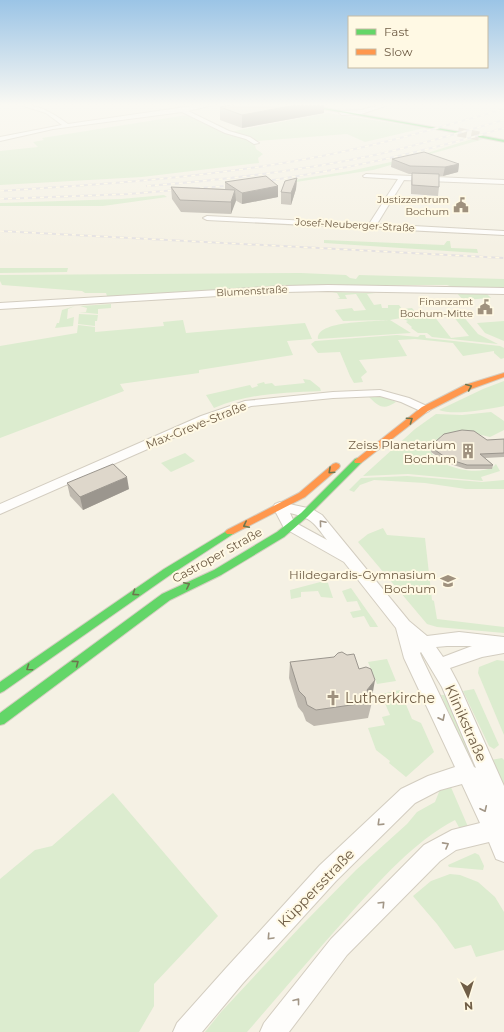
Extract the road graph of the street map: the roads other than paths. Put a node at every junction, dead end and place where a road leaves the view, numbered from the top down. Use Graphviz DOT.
graph roads {
  1 [pos="385,170"];
  2 [pos="366,176"];
  3 [pos="406,177"];
  4 [pos="504,182"];
  5 [pos="207,218"];
  6 [pos="372,226"];
  7 [pos="504,233"];
  8 [pos="504,290"];
  9 [pos="0,306"];
  10 [pos="504,366"];
  11 [pos="504,375"];
  12 [pos="460,380"];
  13 [pos="424,397"];
  14 [pos="414,403"];
  15 [pos="425,409"];
  16 [pos="401,412"];
  17 [pos="344,458"];
  18 [pos="280,507"];
  19 [pos="0,509"];
  20 [pos="307,512"];
  21 [pos="289,525"];
  22 [pos="351,560"];
  23 [pos="403,626"];
  24 [pos="424,643"];
  25 [pos="504,645"];
  26 [pos="412,655"];
  27 [pos="439,665"];
  28 [pos="0,688"];
  29 [pos="0,720"];
  30 [pos="468,774"];
  31 [pos="492,782"];
  32 [pos="504,809"];
  33 [pos="499,824"];
  34 [pos="504,851"];
  35 [pos="186,1032"];
  36 [pos="273,1032"];
  1 -- 3 [label="street"];
  2 -- 3 [label="street"];
  3 -- 4 [label="street"];
  3 -- 6 [label="street"];
  5 -- 6 [label="street, Josef-Neuberger-Straße"];
  6 -- 7 [label="street, Josef-Neuberger-Straße"];
  8 -- 9 [label="street, Blumenstraße"];
  10 -- 12 [label="main road"];
  15 -- 11 [label="main road, Castroper Straße, one-way"];
  13 -- 14 [label="main road"];
  14 -- 15 [label="street, Max-Greve-Straße"];
  14 -- 16 [label="main road"];
  14 -- 19 [label="street, Max-Greve-Straße"];
  20 -- 15 [label="main road, Castroper Straße, one-way"];
  17 -- 18 [label="main road, Castroper Straße, one-way"];
  18 -- 20 [label="street, Klinikstraße"];
  18 -- 21 [label="street"];
  18 -- 28 [label="main road, Castroper Straße, one-way"];
  20 -- 21 [label="main road, Castroper Straße"];
  22 -- 20 [label="street, Klinikstraße, one-way"];
  21 -- 22 [label="street, Klinikstraße"];
  29 -- 21 [label="main road, Castroper Straße, one-way"];
  22 -- 23 [label="street, Klinikstraße"];
  23 -- 24 [label="street, Klinikstraße"];
  23 -- 26 [label="street, Klinikstraße"];
  24 -- 25 [label="street"];
  24 -- 26 [label="street"];
  24 -- 27 [label="street, Klinikstraße"];
  25 -- 27 [label="street"];
  26 -- 27 [label="street"];
  26 -- 30 [label="street, Klinikstraße, one-way"];
  27 -- 31 [label="street, Klinikstraße"];
  30 -- 31 [label="street, Klinikstraße"];
  30 -- 33 [label="street, Klinikstraße, one-way"];
  30 -- 35 [label="street, Küppersstraße, one-way"];
  31 -- 32 [label="street, Klinikstraße"];
  33 -- 34 [label="street, Klinikstraße"];
  36 -- 33 [label="street, one-way"];
}
